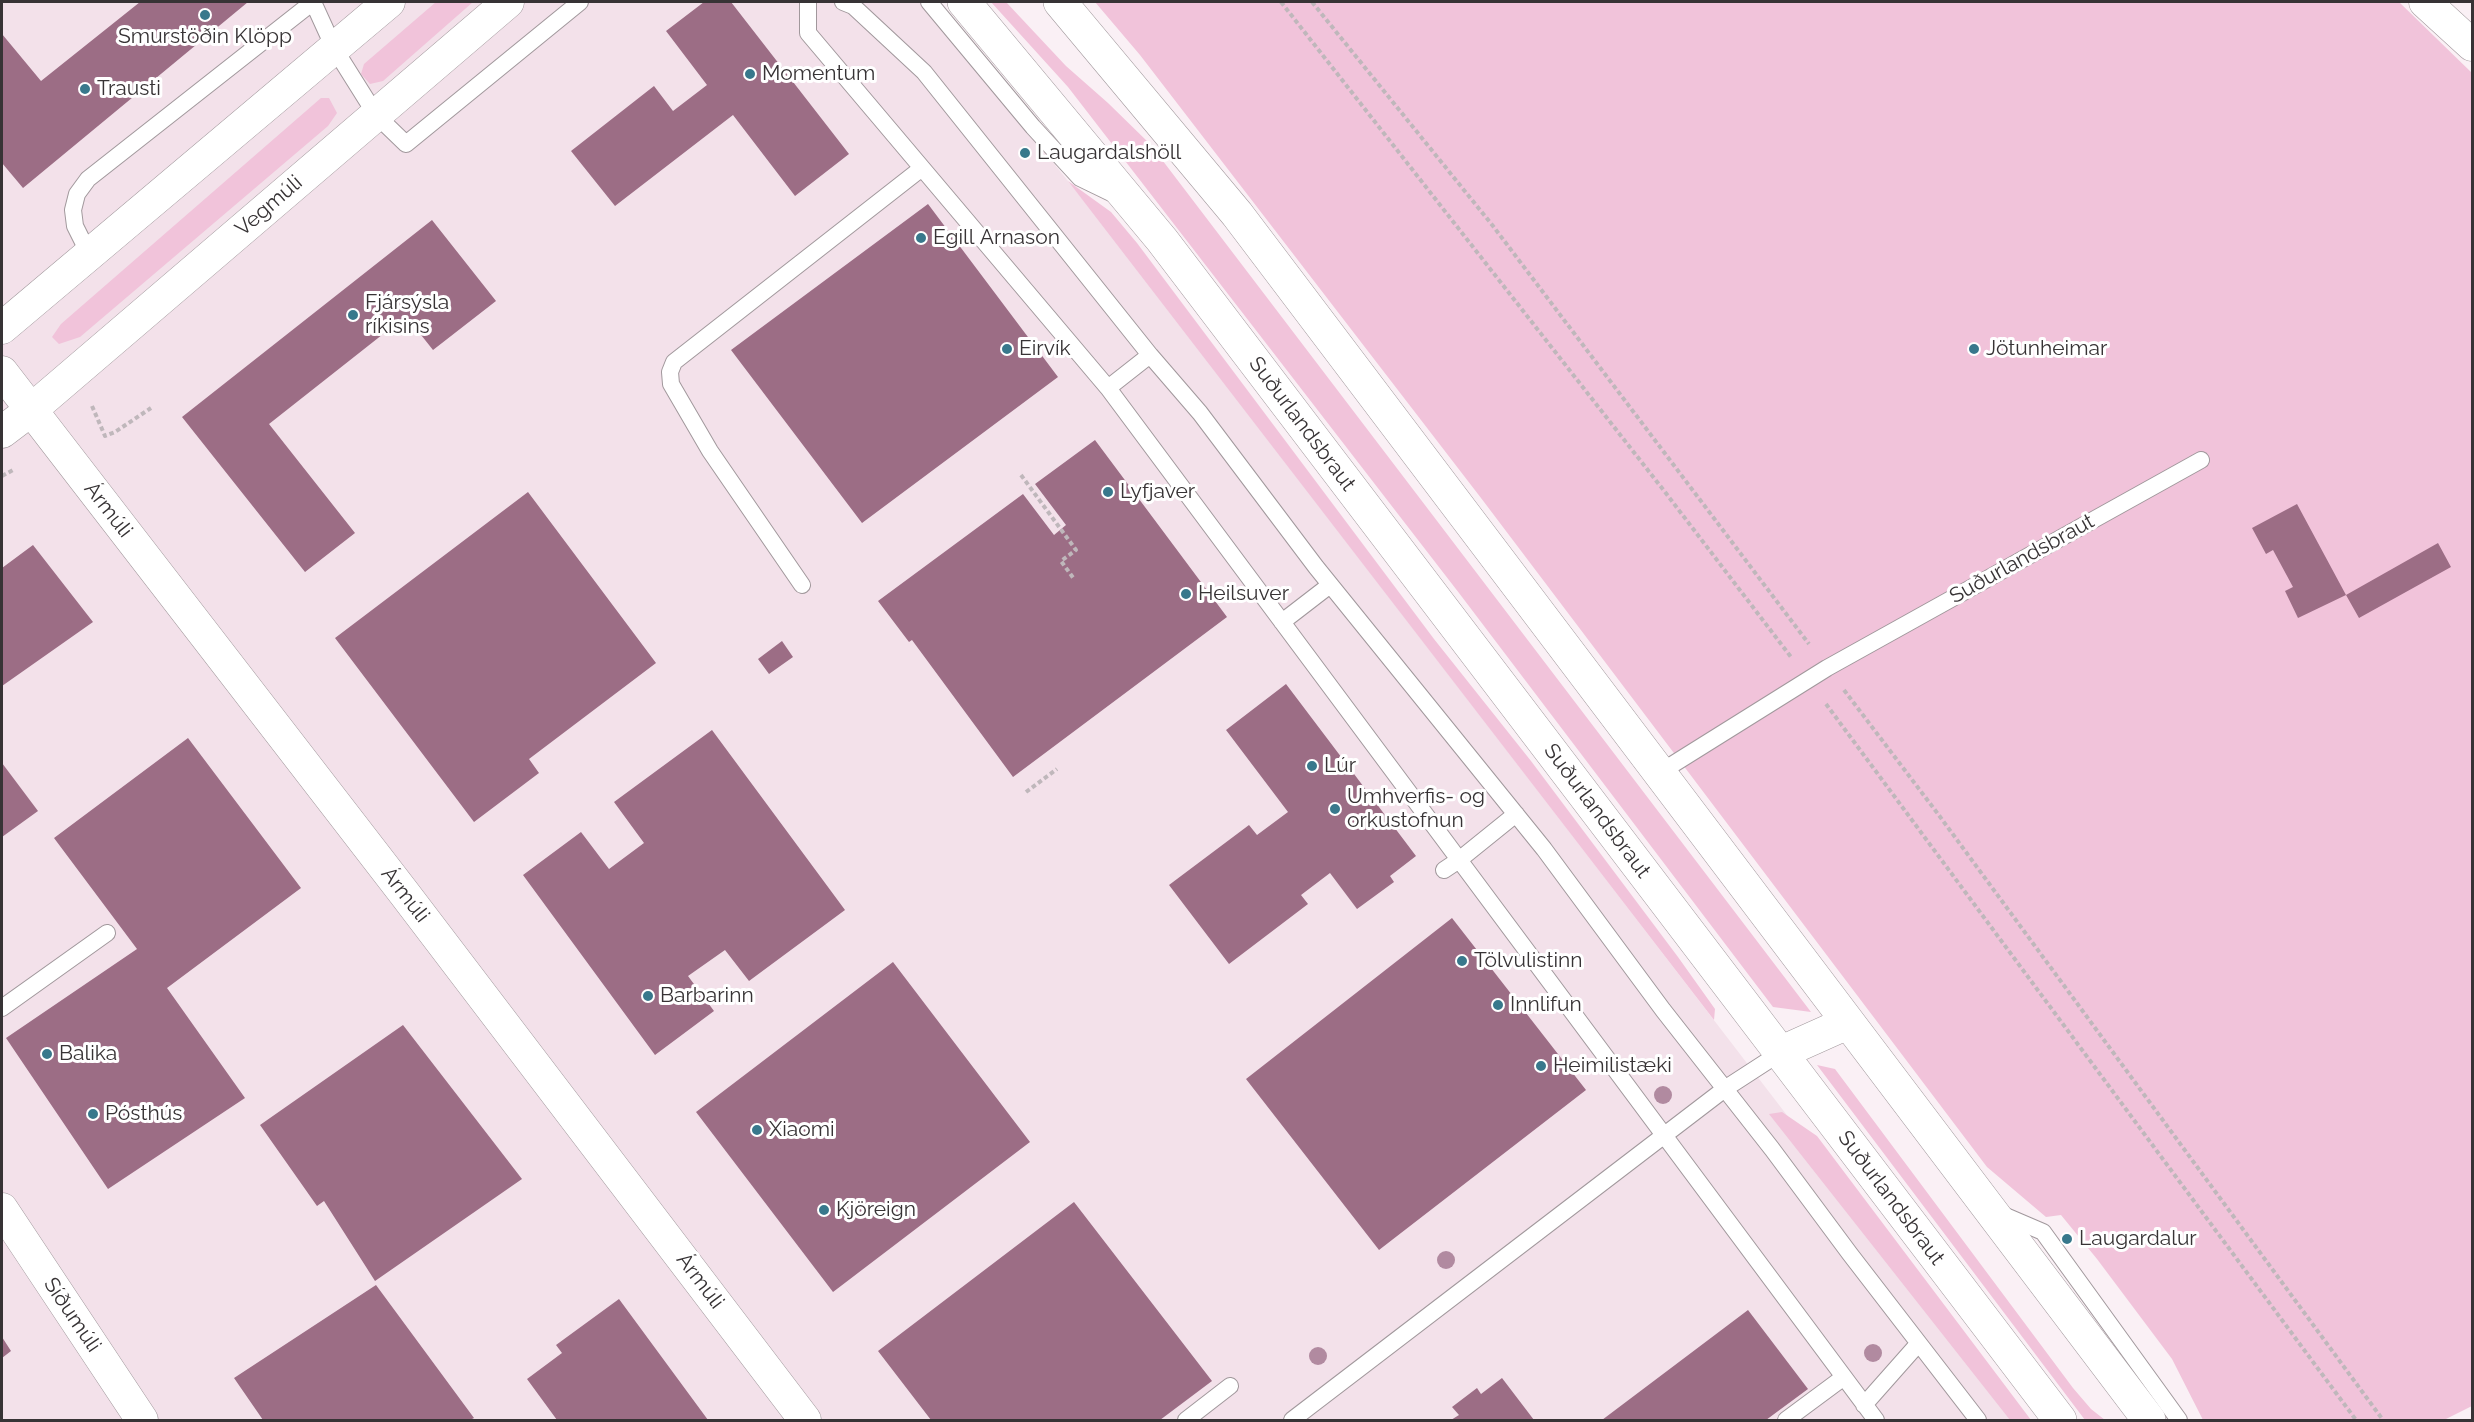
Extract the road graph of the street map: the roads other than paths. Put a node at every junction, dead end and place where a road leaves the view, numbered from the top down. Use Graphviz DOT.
graph roads {
  1 [pos="313,2"];
  2 [pos="389,2"];
  3 [pos="508,2"];
  4 [pos="580,2"];
  5 [pos="808,2"];
  6 [pos="843,2"];
  7 [pos="929,2"];
  8 [pos="964,2"];
  9 [pos="1060,2"];
  10 [pos="2425,2"];
  11 [pos="2472,45"];
  12 [pos="334,48"];
  13 [pos="376,115"];
  14 [pos="922,168"];
  15 [pos="1132,203"];
  16 [pos="89,254"];
  17 [pos="2,328"];
  18 [pos="1150,354"];
  19 [pos="2,372"];
  20 [pos="1108,388"];
  21 [pos="31,410"];
  22 [pos="2,432"];
  23 [pos="2202,460"];
  24 [pos="802,585"];
  25 [pos="1330,585"];
  26 [pos="1282,622"];
  27 [pos="1659,772"];
  28 [pos="1516,814"];
  29 [pos="1459,860"];
  30 [pos="1444,870"];
  31 [pos="107,933"];
  32 [pos="2,1008"];
  33 [pos="1847,1023"];
  34 [pos="1780,1053"];
  35 [pos="1726,1088"];
  36 [pos="1664,1136"];
  37 [pos="2,1209"];
  38 [pos="1988,1209"];
  39 [pos="1918,1344"];
  40 [pos="1844,1377"];
  41 [pos="1230,1386"];
  42 [pos="1864,1405"];
  43 [pos="142,1420"];
  44 [pos="806,1420"];
  45 [pos="1186,1420"];
  46 [pos="1292,1420"];
  47 [pos="1786,1420"];
  48 [pos="1876,1420"];
  49 [pos="1978,1420"];
  50 [pos="2060,1420"];
  51 [pos="2149,1420"];
  52 [pos="2179,1420"];
  1 -- 12 [label="lane"];
  1 -- 16 [label="lane"];
  2 -- 12 [label="street"];
  3 -- 13 [label="street, Vegmúli"];
  4 -- 13 [label="lane"];
  5 -- 14 [label="lane"];
  6 -- 18 [label="lane"];
  7 -- 15 [label="lane, Suðurlandsbraut"];
  8 -- 15 [label="main road, Suðurlandsbraut"];
  9 -- 27 [label="main road"];
  10 -- 11 [label="street"];
  12 -- 13 [label="lane"];
  12 -- 16 [label="street"];
  13 -- 21 [label="street, Vegmúli"];
  14 -- 20 [label="lane"];
  14 -- 24 [label="lane"];
  15 -- 34 [label="main road, Suðurlandsbraut"];
  16 -- 17 [label="street"];
  18 -- 20 [label="lane"];
  18 -- 25 [label="lane"];
  19 -- 21 [label="street, Ármúli"];
  20 -- 26 [label="lane"];
  21 -- 22 [label="street"];
  21 -- 44 [label="street, Ármúli"];
  23 -- 27 [label="lane, Suðurlandsbraut"];
  25 -- 26 [label="lane"];
  25 -- 28 [label="lane"];
  26 -- 29 [label="lane"];
  27 -- 33 [label="main road"];
  28 -- 29 [label="lane"];
  28 -- 35 [label="lane"];
  29 -- 30 [label="lane"];
  29 -- 36 [label="lane"];
  31 -- 32 [label="lane"];
  33 -- 34 [label="main road"];
  33 -- 38 [label="main road"];
  34 -- 35 [label="lane"];
  34 -- 50 [label="main road, Suðurlandsbraut"];
  35 -- 36 [label="lane"];
  35 -- 39 [label="lane"];
  36 -- 40 [label="lane"];
  36 -- 46 [label="lane"];
  37 -- 43 [label="street, Síðumúli"];
  38 -- 51 [label="main road"];
  38 -- 52 [label="lane"];
  39 -- 42 [label="lane"];
  39 -- 49 [label="lane"];
  40 -- 42 [label="lane"];
  40 -- 47 [label="lane"];
  41 -- 45 [label="lane"];
  42 -- 48 [label="lane"];
}
